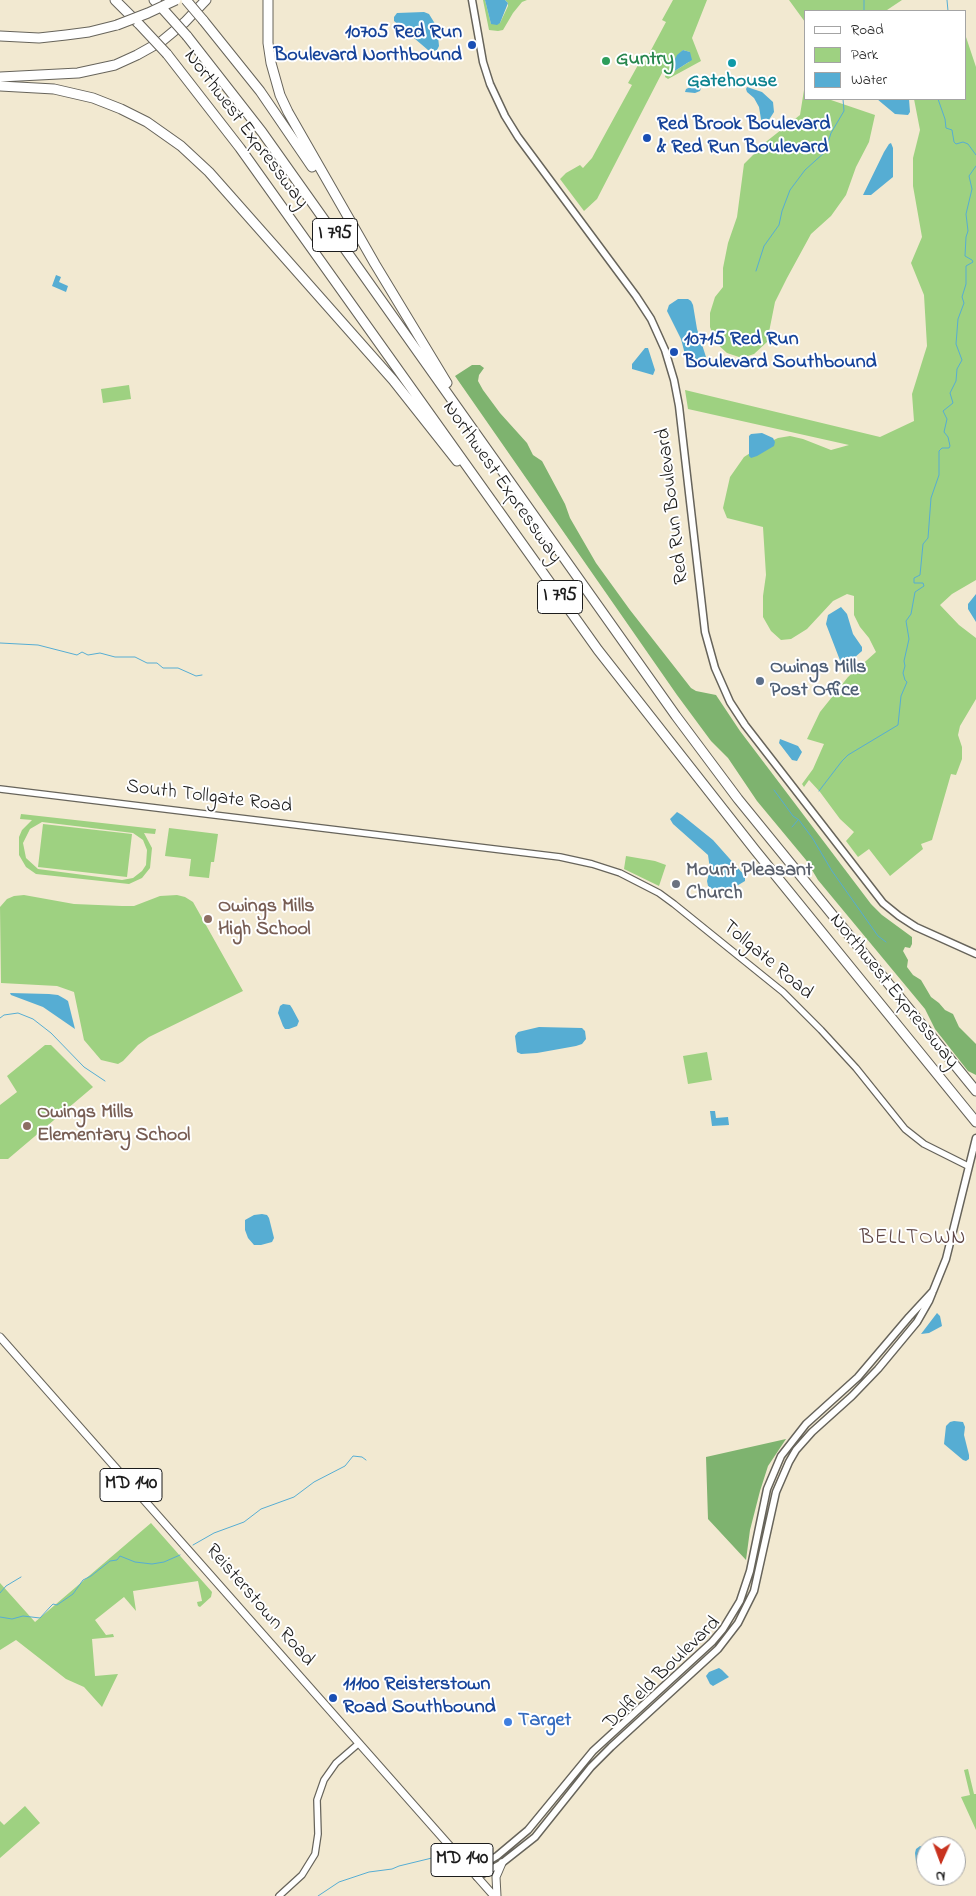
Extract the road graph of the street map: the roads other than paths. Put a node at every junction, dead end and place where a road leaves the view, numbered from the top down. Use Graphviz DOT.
graph roads {
  1 [pos="115,0"];
  2 [pos="176,0"];
  3 [pos="186,0"];
  4 [pos="206,0"];
  5 [pos="268,0"];
  6 [pos="472,0"];
  7 [pos="157,3"];
  8 [pos="0,36"];
  9 [pos="0,77"];
  10 [pos="0,86"];
  11 [pos="375,264"];
  12 [pos="478,438"];
  13 [pos="512,531"];
  14 [pos="0,789"];
  15 [pos="414,840"];
  16 [pos="976,954"];
  17 [pos="976,1091"];
  18 [pos="976,1122"];
  19 [pos="976,1138"];
  20 [pos="968,1166"];
  21 [pos="934,1290"];
  22 [pos="0,1337"];
  23 [pos="358,1744"];
  24 [pos="502,1863"];
  25 [pos="475,1874"];
  26 [pos="279,1896"];
  27 [pos="496,1896"];
  1 -- 13 [label="highway, Northwest Expressway / I 795, bridge"];
  2 -- 8 [label="highway, bridge"];
  3 -- 11 [label="highway, bridge"];
  4 -- 9 [label="highway"];
  5 -- 11 [label="highway"];
  6 -- 16 [label="main road, Red Run Boulevard"];
  7 -- 12 [label="highway, Northwest Expressway / I 795, bridge"];
  10 -- 13 [label="highway"];
  11 -- 12 [label="highway"];
  12 -- 17 [label="highway, Northwest Expressway / I 795"];
  13 -- 18 [label="highway, Northwest Expressway / I 795"];
  14 -- 15 [label="street, South Tollgate Road"];
  15 -- 20 [label="street, Tollgate Road"];
  19 -- 20 [label="main road, Dolfield Boulevard"];
  20 -- 21 [label="main road, Dolfield Boulevard"];
  21 -- 24 [label="main road, Dolfield Boulevard"];
  21 -- 25 [label="main road, Dolfield Boulevard"];
  22 -- 23 [label="main road, Reisterstown Road / MD 140"];
  23 -- 25 [label="main road, Reisterstown Road / MD 140"];
  23 -- 26 [label="street"];
  24 -- 25 [label="main road, Dolfield Boulevard"];
  24 -- 27 [label="main road"];
  25 -- 27 [label="main road, Reisterstown Road / MD 140"];
}
